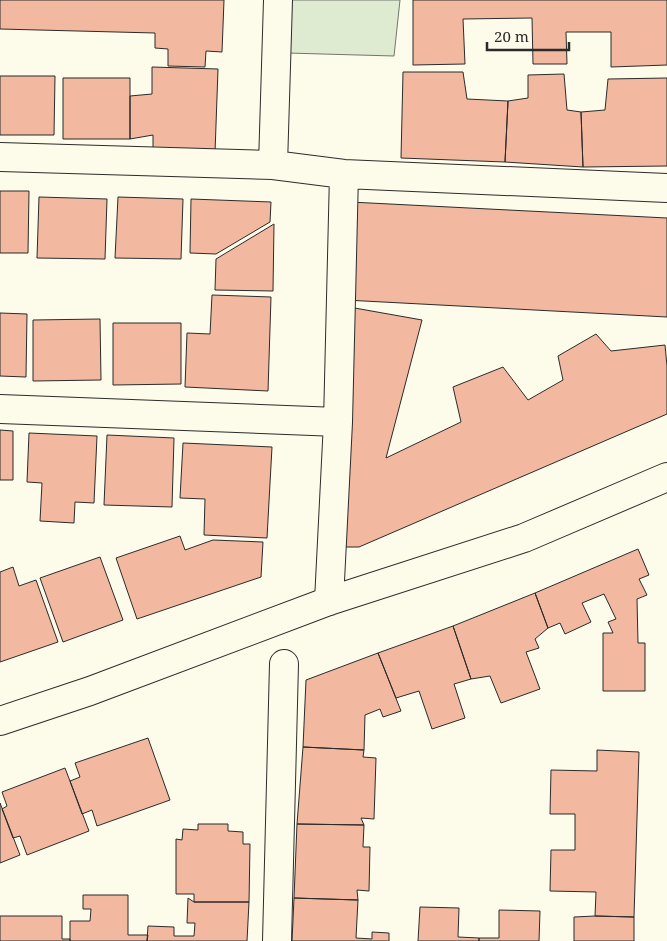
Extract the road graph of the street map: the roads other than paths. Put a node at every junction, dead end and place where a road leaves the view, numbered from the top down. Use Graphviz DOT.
graph roads {
  1 [pos="278,0"];
  2 [pos="0,157"];
  3 [pos="273,165"];
  4 [pos="344,174"];
  5 [pos="667,188"];
  6 [pos="0,409"];
  7 [pos="338,422"];
  8 [pos="667,477"];
  9 [pos="329,601"];
  10 [pos="284,664"];
  11 [pos="0,721"];
  12 [pos="277,941"];
  1 -- 3 [label="street"];
  2 -- 3 [label="street"];
  3 -- 4 [label="street"];
  4 -- 5 [label="street"];
  4 -- 7 [label="street"];
  6 -- 7 [label="street"];
  7 -- 9 [label="street"];
  8 -- 9 [label="street"];
  9 -- 11 [label="street"];
  10 -- 12 [label="street"];
}
